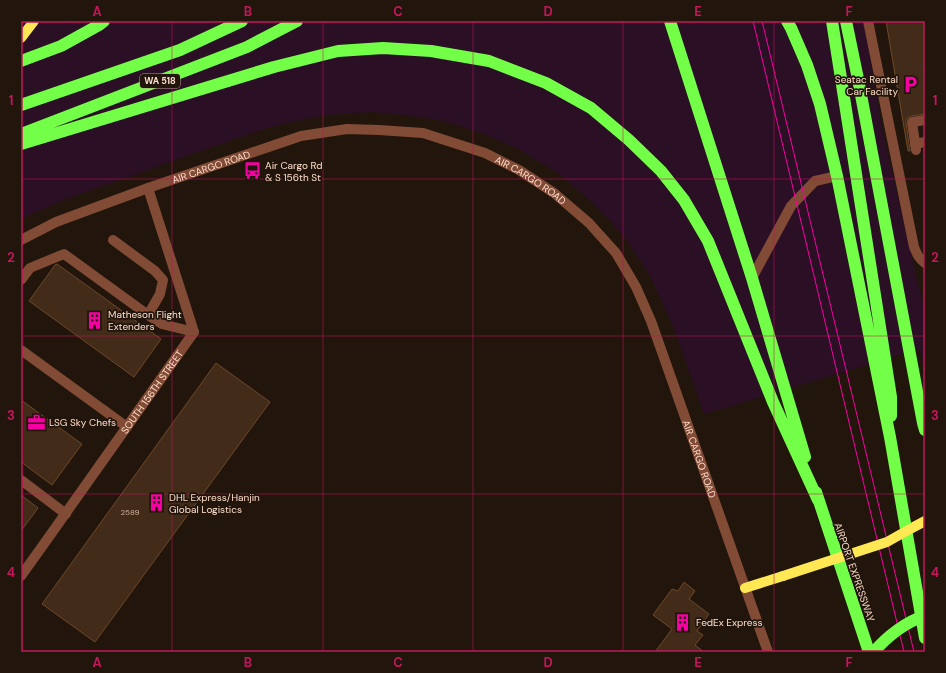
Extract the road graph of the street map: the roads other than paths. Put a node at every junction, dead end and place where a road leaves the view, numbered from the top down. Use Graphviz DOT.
graph roads {
  1 [pos="34,21"];
  2 [pos="104,21"];
  3 [pos="242,21"];
  4 [pos="297,21"];
  5 [pos="670,21"];
  6 [pos="786,21"];
  7 [pos="832,21"];
  8 [pos="846,21"];
  9 [pos="868,21"];
  10 [pos="21,38"];
  11 [pos="21,61"];
  12 [pos="21,105"];
  13 [pos="925,120"];
  14 [pos="21,134"];
  15 [pos="21,144"];
  16 [pos="919,145"];
  17 [pos="837,176"];
  18 [pos="148,188"];
  19 [pos="21,240"];
  20 [pos="113,240"];
  21 [pos="925,264"];
  22 [pos="752,278"];
  23 [pos="21,280"];
  24 [pos="148,314"];
  25 [pos="194,332"];
  26 [pos="21,350"];
  27 [pos="924,426"];
  28 [pos="127,427"];
  29 [pos="890,437"];
  30 [pos="21,480"];
  31 [pos="818,500"];
  32 [pos="66,514"];
  33 [pos="924,522"];
  34 [pos="21,576"];
  35 [pos="745,588"];
  36 [pos="925,616"];
  37 [pos="925,638"];
  38 [pos="768,652"];
  39 [pos="869,652"];
  40 [pos="874,652"];
  1 -- 10 [label="main road"];
  2 -- 11 [label="highway"];
  3 -- 12 [label="highway, WA 518"];
  4 -- 14 [label="highway, WA 518"];
  5 -- 22 [label="highway"];
  6 -- 17 [label="highway"];
  7 -- 29 [label="highway"];
  8 -- 27 [label="highway"];
  9 -- 21 [label="street"];
  13 -- 16 [label="street"];
  15 -- 31 [label="highway"];
  17 -- 22 [label="street"];
  17 -- 29 [label="highway"];
  18 -- 19 [label="street, AIR CARGO ROAD"];
  18 -- 25 [label="street"];
  18 -- 35 [label="street, AIR CARGO ROAD"];
  20 -- 24 [label="street"];
  22 -- 31 [label="highway"];
  23 -- 24 [label="street"];
  24 -- 25 [label="street"];
  25 -- 28 [label="street, SOUTH 156TH STREET"];
  26 -- 28 [label="street"];
  28 -- 32 [label="street, SOUTH 156TH STREET"];
  29 -- 37 [label="highway"];
  30 -- 32 [label="street"];
  31 -- 39 [label="highway, AIRPORT EXPRESSWAY"];
  32 -- 34 [label="street, SOUTH 156TH STREET"];
  33 -- 35 [label="main road, bridge"];
  35 -- 38 [label="street, AIR CARGO ROAD"];
  36 -- 40 [label="highway, bridge"];
}
